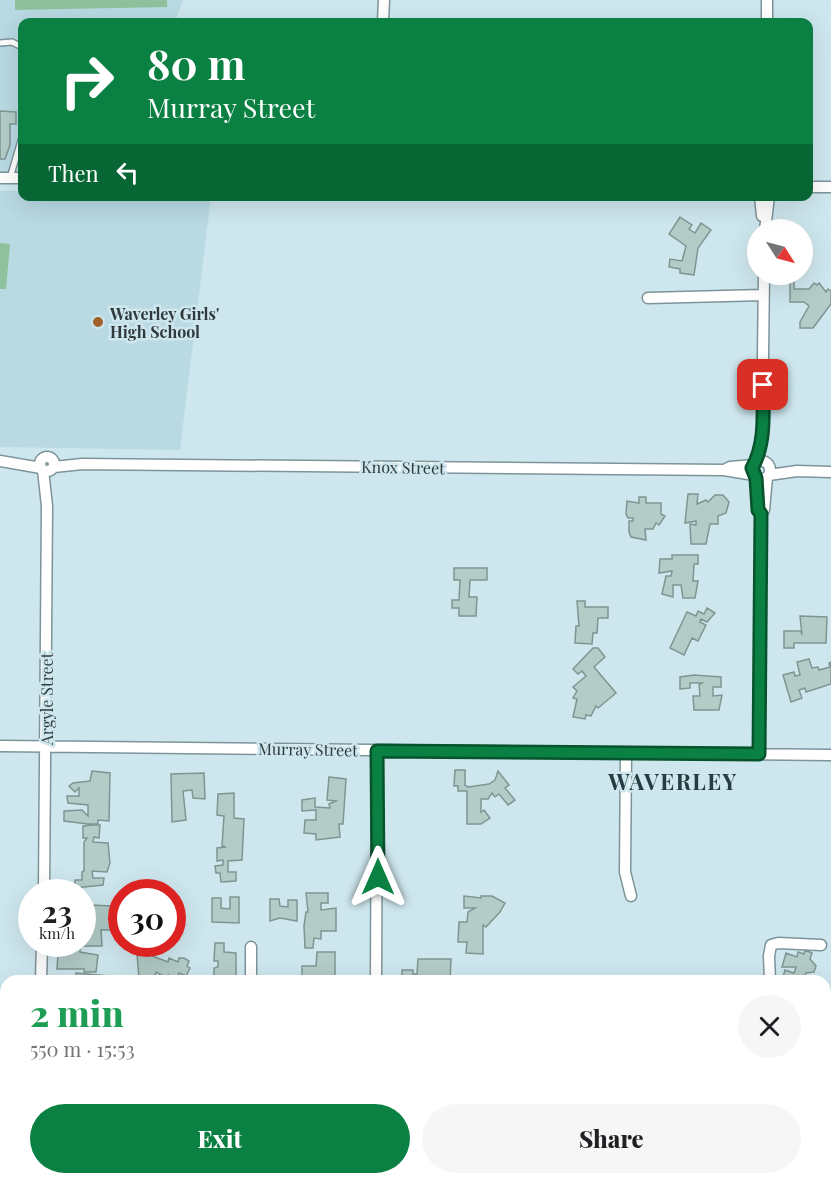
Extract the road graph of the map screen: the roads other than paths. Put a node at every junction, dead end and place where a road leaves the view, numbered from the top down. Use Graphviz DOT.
graph roads {
  1 [pos="384,0"];
  2 [pos="768,0"];
  3 [pos="383,18"];
  4 [pos="767,18"];
  5 [pos="0,43"];
  6 [pos="18,45"];
  7 [pos="18,147"];
  8 [pos="5,178"];
  9 [pos="813,187"];
  10 [pos="831,187"];
  11 [pos="761,201"];
  12 [pos="768,201"];
  13 [pos="764,219"];
  14 [pos="766,219"];
  15 [pos="763,285"];
  16 [pos="763,295"];
  17 [pos="648,298"];
  18 [pos="0,461"];
  19 [pos="48,466"];
  20 [pos="762,470"];
  21 [pos="831,472"];
  22 [pos="0,746"];
  23 [pos="46,747"];
  24 [pos="377,751"];
  25 [pos="626,753"];
  26 [pos="759,754"];
  27 [pos="831,755"];
  28 [pos="44,879"];
  29 [pos="631,896"];
  30 [pos="822,945"];
  31 [pos="251,947"];
  32 [pos="42,957"];
  33 [pos="41,975"];
  34 [pos="251,975"];
  35 [pos="376,975"];
  36 [pos="770,975"];
  1 -- 3 [label="street"];
  2 -- 4 [label="street"];
  5 -- 6 [label="lane"];
  7 -- 8 [label="lane"];
  9 -- 10 [label="street"];
  11 -- 13 [label="street"];
  12 -- 14 [label="street"];
  15 -- 16 [label="street"];
  16 -- 17 [label="street"];
  16 -- 20 [label="street"];
  18 -- 19 [label="street, Knox Street"];
  19 -- 20 [label="street, Knox Street"];
  19 -- 23 [label="street, Argyle Street"];
  20 -- 21 [label="street, Knox Street"];
  20 -- 26 [label="street"];
  22 -- 23 [label="street, Murray Street"];
  23 -- 24 [label="street, Murray Street"];
  23 -- 28 [label="street, Argyle Street"];
  24 -- 25 [label="street, Murray Street"];
  24 -- 35 [label="street"];
  25 -- 26 [label="street, Murray Street"];
  25 -- 29 [label="street"];
  26 -- 27 [label="street, Murray Street"];
  30 -- 36 [label="street"];
  31 -- 34 [label="street"];
  32 -- 33 [label="street"];
}
